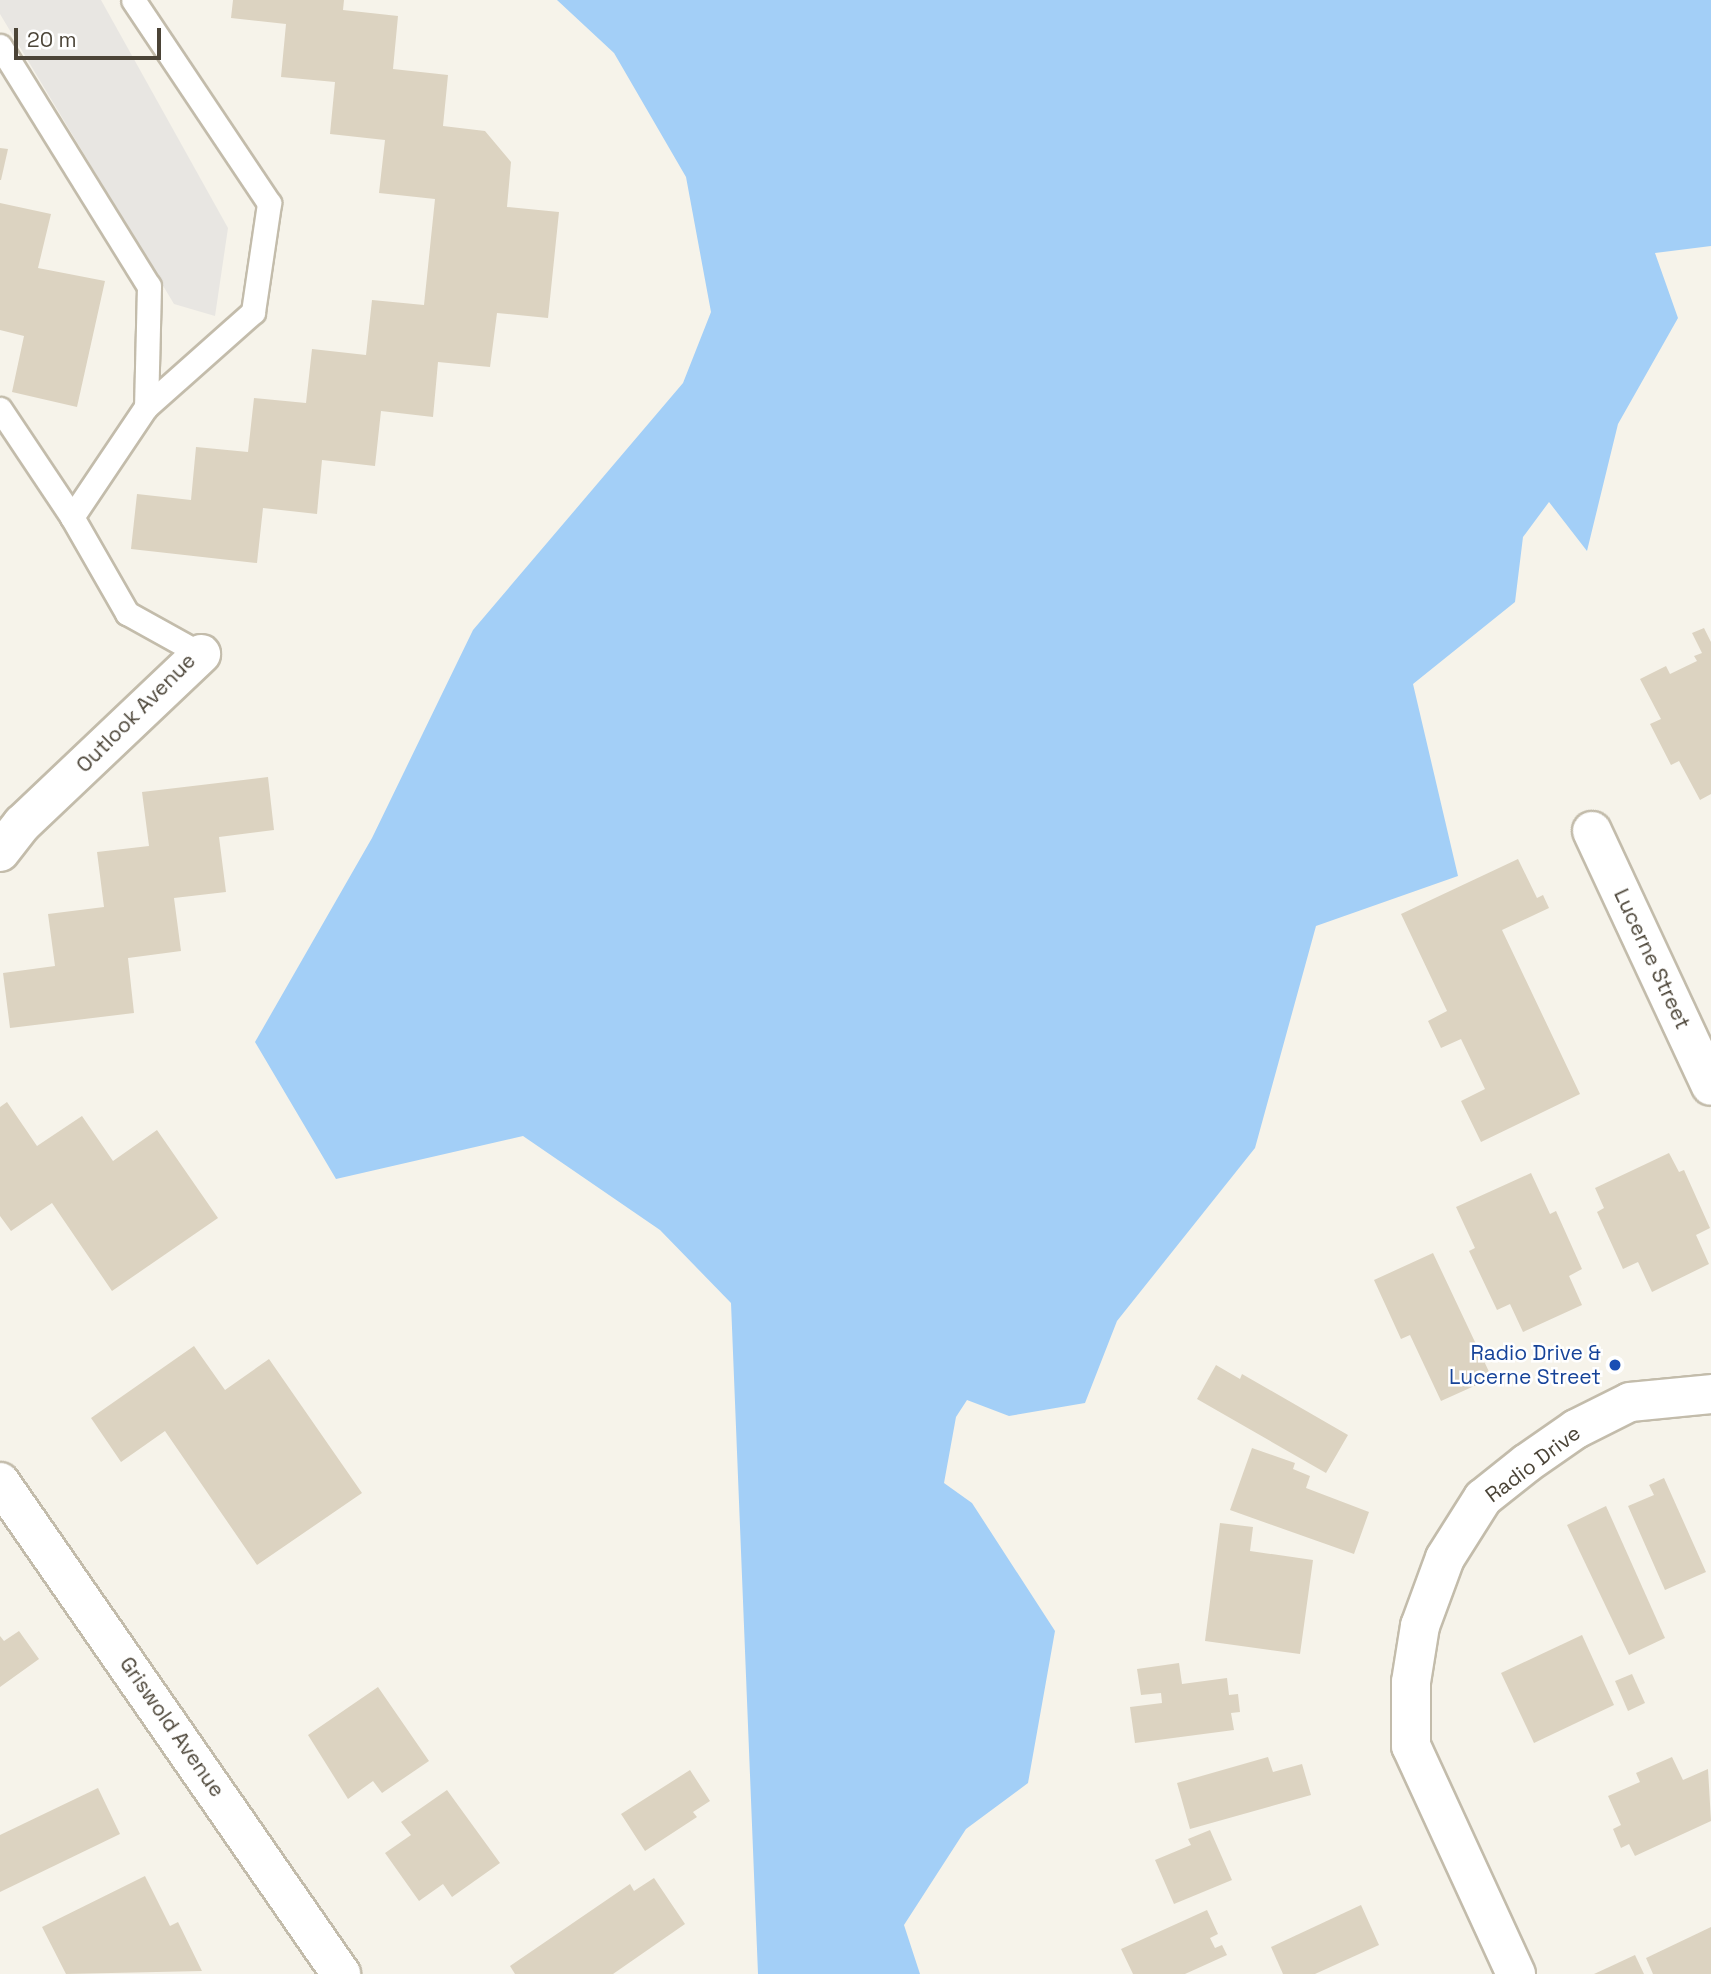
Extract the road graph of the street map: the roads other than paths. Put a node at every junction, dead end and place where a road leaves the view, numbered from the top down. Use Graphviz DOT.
graph roads {
  1 [pos="133,0"];
  2 [pos="0,46"];
  3 [pos="146,407"];
  4 [pos="0,409"];
  5 [pos="72,517"];
  6 [pos="201,654"];
  7 [pos="1592,831"];
  8 [pos="0,852"];
  9 [pos="1711,1086"];
  10 [pos="1711,1394"];
  11 [pos="0,1482"];
  12 [pos="341,1974"];
  13 [pos="1516,1974"];
  1 -- 3 [label="lane"];
  2 -- 3 [label="lane"];
  3 -- 5 [label="lane"];
  4 -- 5 [label="lane, Outlook Avenue"];
  5 -- 6 [label="lane, Outlook Avenue"];
  6 -- 8 [label="street, Outlook Avenue"];
  7 -- 9 [label="street, Lucerne Street"];
  10 -- 13 [label="street, Radio Drive"];
  11 -- 12 [label="street, Griswold Avenue"];
}
